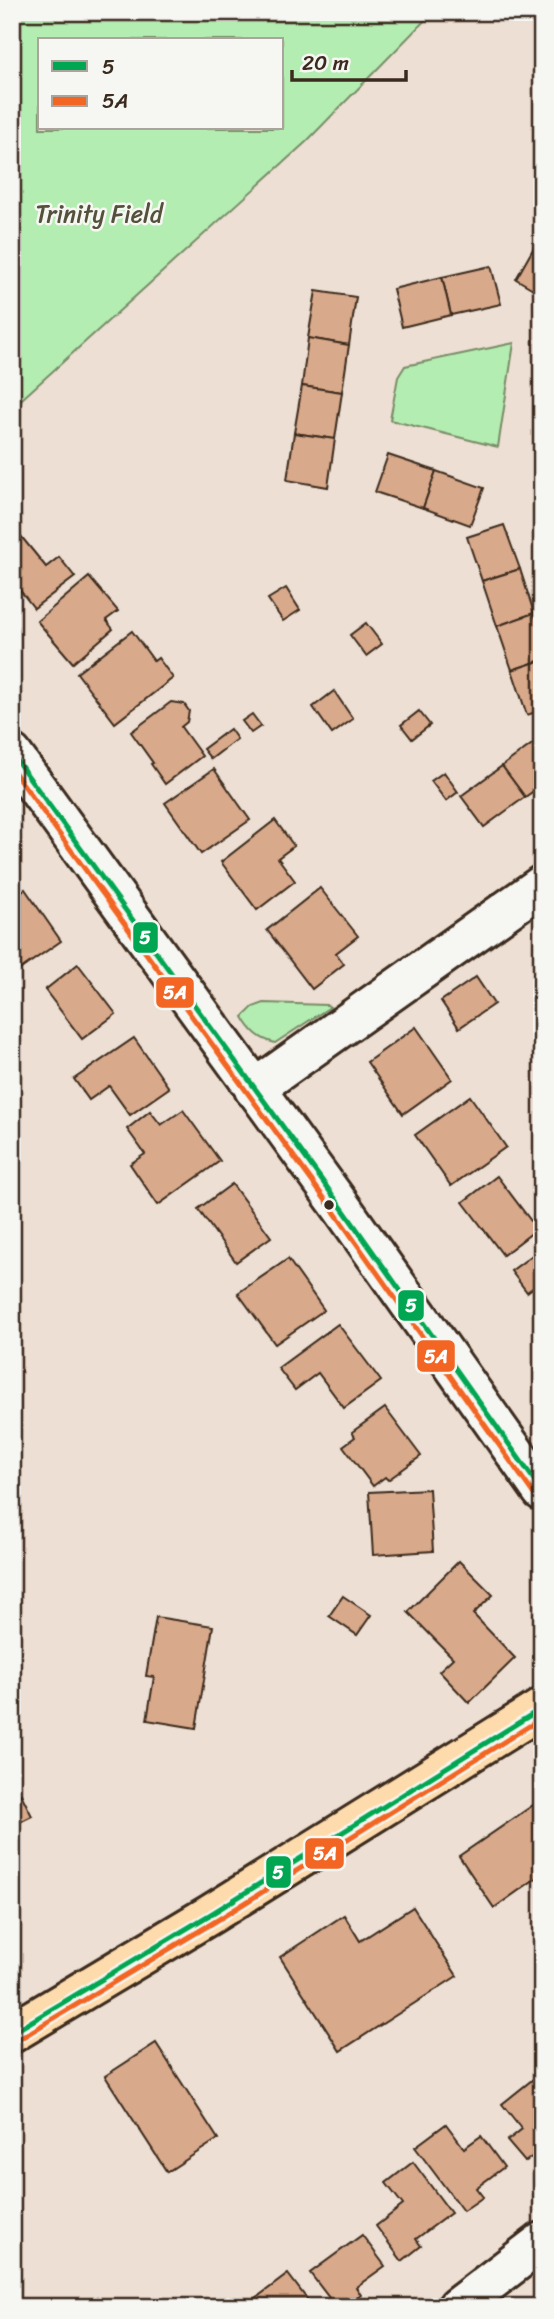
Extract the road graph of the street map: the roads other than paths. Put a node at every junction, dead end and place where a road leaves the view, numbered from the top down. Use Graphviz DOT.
graph roads {
  1 [pos="12,754"];
  2 [pos="542,885"];
  3 [pos="254,1089"];
  4 [pos="542,1492"];
  5 [pos="542,1708"];
  6 [pos="12,2034"];
  7 [pos="542,2242"];
  8 [pos="457,2307"];
  1 -- 3 [label="street"];
  2 -- 3 [label="street"];
  3 -- 4 [label="street"];
  5 -- 6 [label="main road"];
  7 -- 8 [label="street"];
}
